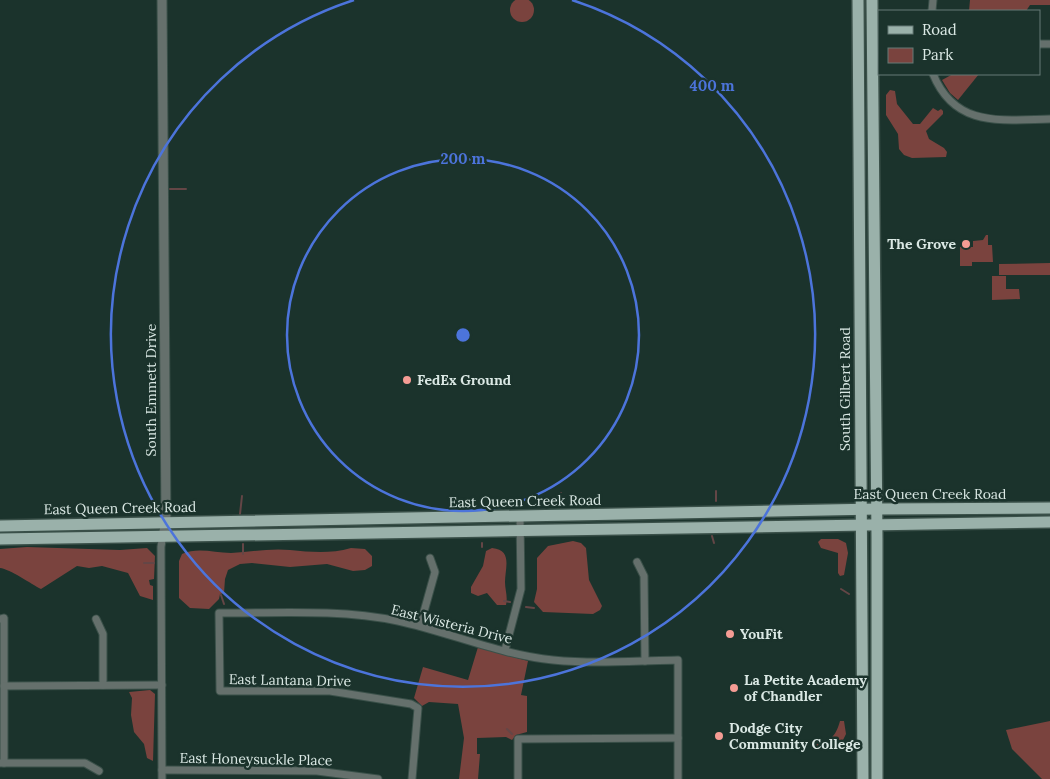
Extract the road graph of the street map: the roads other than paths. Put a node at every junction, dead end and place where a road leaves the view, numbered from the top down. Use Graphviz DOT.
graph roads {
  1 [pos="162,0"];
  2 [pos="858,0"];
  3 [pos="872,0"];
  4 [pos="934,75"];
  5 [pos="1050,119"];
  6 [pos="874,174"];
  7 [pos="859,175"];
  8 [pos="861,342"];
  9 [pos="875,342"];
  10 [pos="1050,508"];
  11 [pos="860,509"];
  12 [pos="877,509"];
  13 [pos="698,513"];
  14 [pos="520,516"];
  15 [pos="1050,522"];
  16 [pos="0,526"];
  17 [pos="860,526"];
  18 [pos="877,526"];
  19 [pos="698,527"];
  20 [pos="164,530"];
  21 [pos="520,530"];
  22 [pos="0,539"];
  23 [pos="430,558"];
  24 [pos="637,562"];
  25 [pos="2,618"];
  26 [pos="96,620"];
  27 [pos="420,626"];
  28 [pos="505,650"];
  29 [pos="645,661"];
  30 [pos="103,685"];
  31 [pos="162,685"];
  32 [pos="4,686"];
  33 [pos="220,691"];
  34 [pos="678,738"];
  35 [pos="2,763"];
  36 [pos="162,770"];
  37 [pos="220,770"];
  38 [pos="99,771"];
  39 [pos="162,779"];
  40 [pos="220,779"];
  41 [pos="378,779"];
  42 [pos="412,779"];
  43 [pos="518,779"];
  44 [pos="678,779"];
  45 [pos="863,779"];
  46 [pos="877,779"];
  1 -- 20 [label="street, South Emmett Drive"];
  2 -- 7 [label="main road, South Gilbert Road"];
  3 -- 6 [label="main road"];
  4 -- 5 [label="street"];
  6 -- 7 [label="main road"];
  6 -- 9 [label="main road"];
  7 -- 8 [label="main road, South Gilbert Road"];
  8 -- 9 [label="main road"];
  8 -- 11 [label="main road, South Gilbert Road"];
  9 -- 12 [label="main road"];
  10 -- 12 [label="main road, East Queen Creek Road"];
  11 -- 12 [label="main road, East Queen Creek Road"];
  11 -- 13 [label="main road, East Queen Creek Road"];
  11 -- 17 [label="main road, South Gilbert Road"];
  12 -- 18 [label="main road"];
  13 -- 14 [label="main road, East Queen Creek Road"];
  13 -- 19 [label="main road"];
  14 -- 20 [label="main road, East Queen Creek Road"];
  14 -- 21 [label="street"];
  15 -- 18 [label="main road, East Queen Creek Road"];
  16 -- 20 [label="main road, East Queen Creek Road"];
  17 -- 18 [label="main road, East Queen Creek Road"];
  17 -- 19 [label="main road, East Queen Creek Road"];
  17 -- 45 [label="main road, South Gilbert Road"];
  18 -- 46 [label="main road"];
  19 -- 21 [label="main road, East Queen Creek Road"];
  20 -- 21 [label="main road, East Queen Creek Road"];
  20 -- 22 [label="main road, East Queen Creek Road"];
  20 -- 31 [label="street, South Emmett Drive"];
  21 -- 28 [label="street"];
  23 -- 27 [label="street"];
  24 -- 29 [label="street"];
  25 -- 32 [label="street"];
  26 -- 30 [label="street"];
  27 -- 28 [label="street, East Wisteria Drive"];
  27 -- 33 [label="street, East Wisteria Drive"];
  28 -- 29 [label="street, East Wisteria Drive"];
  29 -- 34 [label="street, East Wisteria Drive"];
  30 -- 31 [label="street"];
  30 -- 32 [label="street"];
  31 -- 36 [label="street, South Emmett Drive"];
  32 -- 35 [label="street"];
  33 -- 42 [label="street, East Lantana Drive"];
  34 -- 43 [label="street"];
  34 -- 44 [label="street"];
  35 -- 38 [label="street"];
  36 -- 37 [label="street, East Honeysuckle Place"];
  36 -- 39 [label="street, South Emmett Drive"];
  37 -- 40 [label="street"];
  37 -- 41 [label="street, East Honeysuckle Place"];
}
